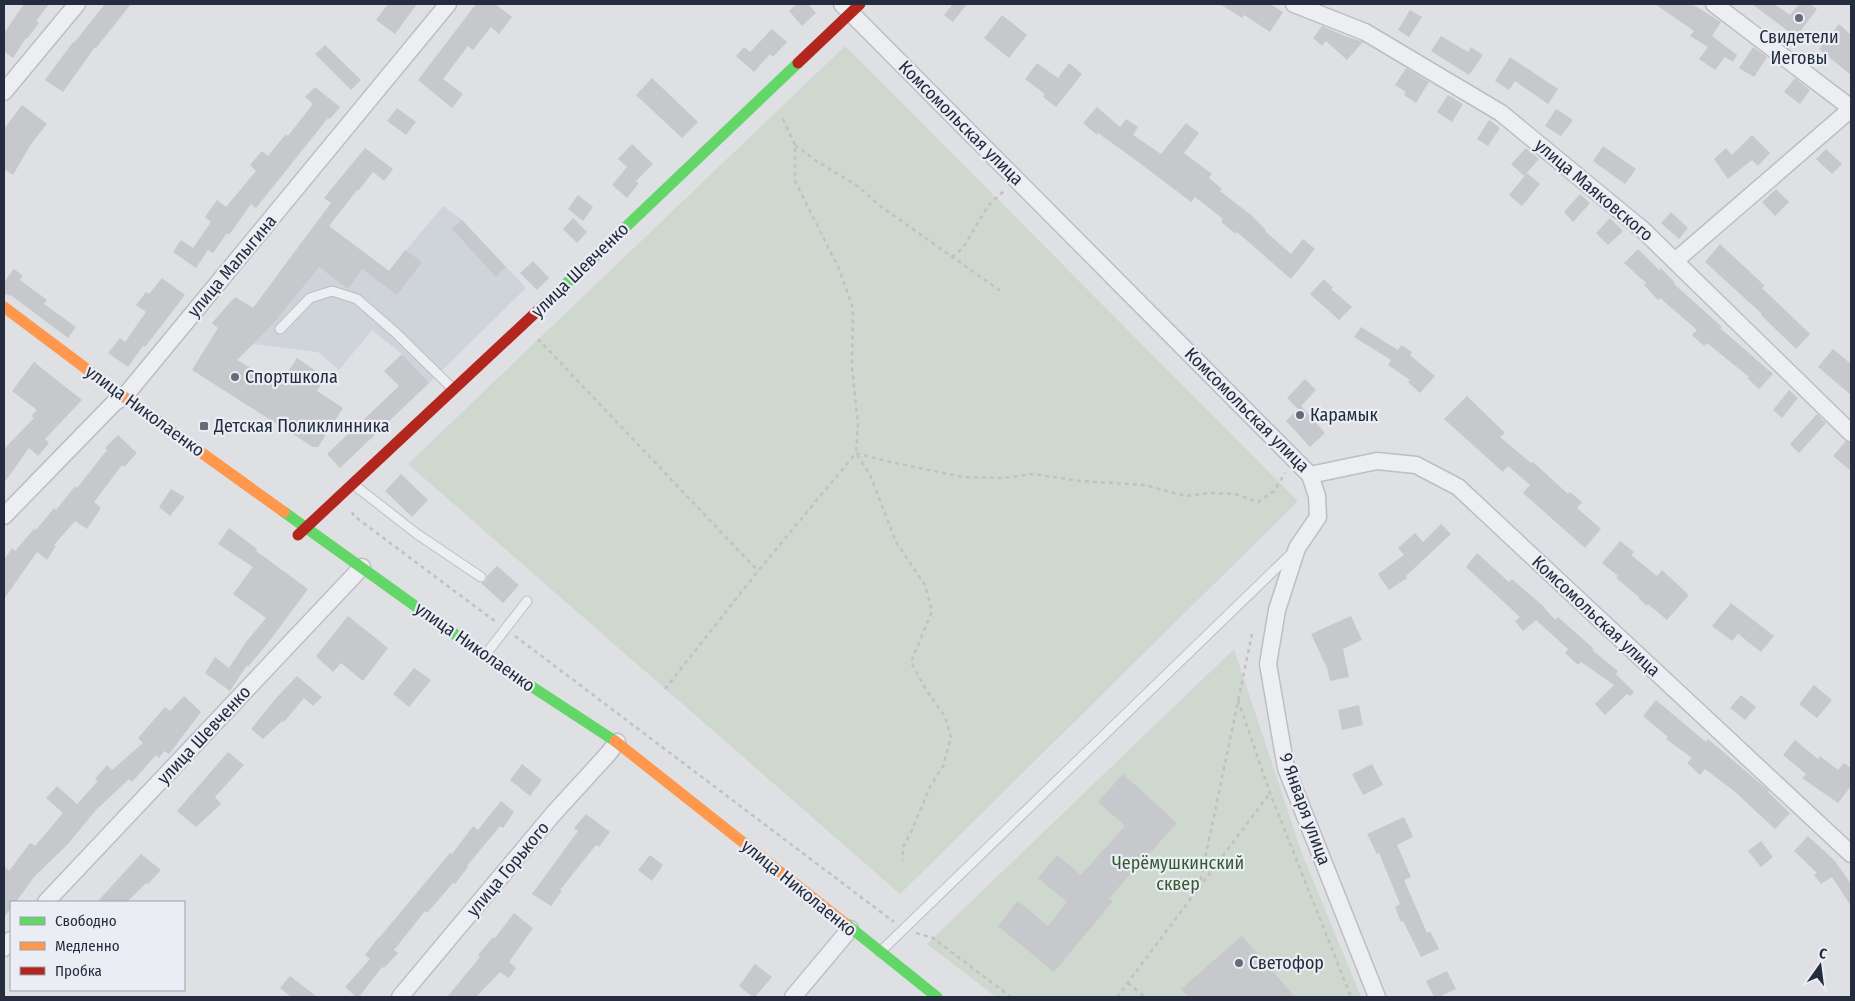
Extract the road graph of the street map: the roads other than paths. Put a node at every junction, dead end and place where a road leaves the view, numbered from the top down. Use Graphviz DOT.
graph roads {
  1 [pos="77,4"];
  2 [pos="448,4"];
  3 [pos="1294,4"];
  4 [pos="1714,4"];
  5 [pos="851,6"];
  6 [pos="4,92"];
  7 [pos="1851,109"];
  8 [pos="1675,261"];
  9 [pos="4,307"];
  10 [pos="4,320"];
  11 [pos="280,329"];
  12 [pos="454,391"];
  13 [pos="119,400"];
  14 [pos="1851,433"];
  15 [pos="1310,475"];
  16 [pos="353,484"];
  17 [pos="4,516"];
  18 [pos="302,531"];
  19 [pos="1297,548"];
  20 [pos="358,572"];
  21 [pos="481,577"];
  22 [pos="527,601"];
  23 [pos="485,656"];
  24 [pos="529,698"];
  25 [pos="610,751"];
  26 [pos="1851,854"];
  27 [pos="47,901"];
  28 [pos="812,912"];
  29 [pos="846,932"];
  30 [pos="880,952"];
  31 [pos="400,997"];
  32 [pos="793,997"];
  33 [pos="920,997"];
  34 [pos="937,997"];
  35 [pos="1377,997"];
  1 -- 6 [label="street"];
  2 -- 13 [label="street, улица Малыгина"];
  3 -- 8 [label="street, улица Маяковского"];
  4 -- 7 [label="street"];
  5 -- 12 [label="main road, улица Шевченко"];
  5 -- 15 [label="street, Комсомольская улица"];
  7 -- 8 [label="street"];
  8 -- 14 [label="street, улица Маяковского"];
  9 -- 13 [label="main road, улица Николаенко"];
  10 -- 13 [label="main road, улица Николаенко"];
  11 -- 12 [label="lane"];
  12 -- 16 [label="main road, улица Шевченко"];
  13 -- 17 [label="street, улица Малыгина"];
  13 -- 18 [label="main road, улица Николаенко"];
  15 -- 19 [label="street, 9 Января улица"];
  15 -- 26 [label="street, Комсомольская улица"];
  16 -- 18 [label="main road, улица Шевченко"];
  16 -- 21 [label="lane"];
  18 -- 20 [label="main road, улица Николаенко"];
  19 -- 30 [label="lane"];
  19 -- 35 [label="street, 9 Января улица"];
  20 -- 23 [label="main road, улица Николаенко"];
  20 -- 24 [label="main road, улица Николаенко"];
  20 -- 27 [label="street, улица Шевченко"];
  22 -- 23 [label="lane"];
  23 -- 25 [label="main road, улица Николаенко"];
  25 -- 29 [label="main road, улица Николаенко"];
  25 -- 31 [label="street, улица Горького"];
  28 -- 29 [label="main road, улица Николаенко"];
  29 -- 30 [label="main road, улица Николаенко"];
  29 -- 32 [label="street"];
  29 -- 33 [label="main road, улица Николаенко"];
  30 -- 34 [label="main road, улица Николаенко"];
}
